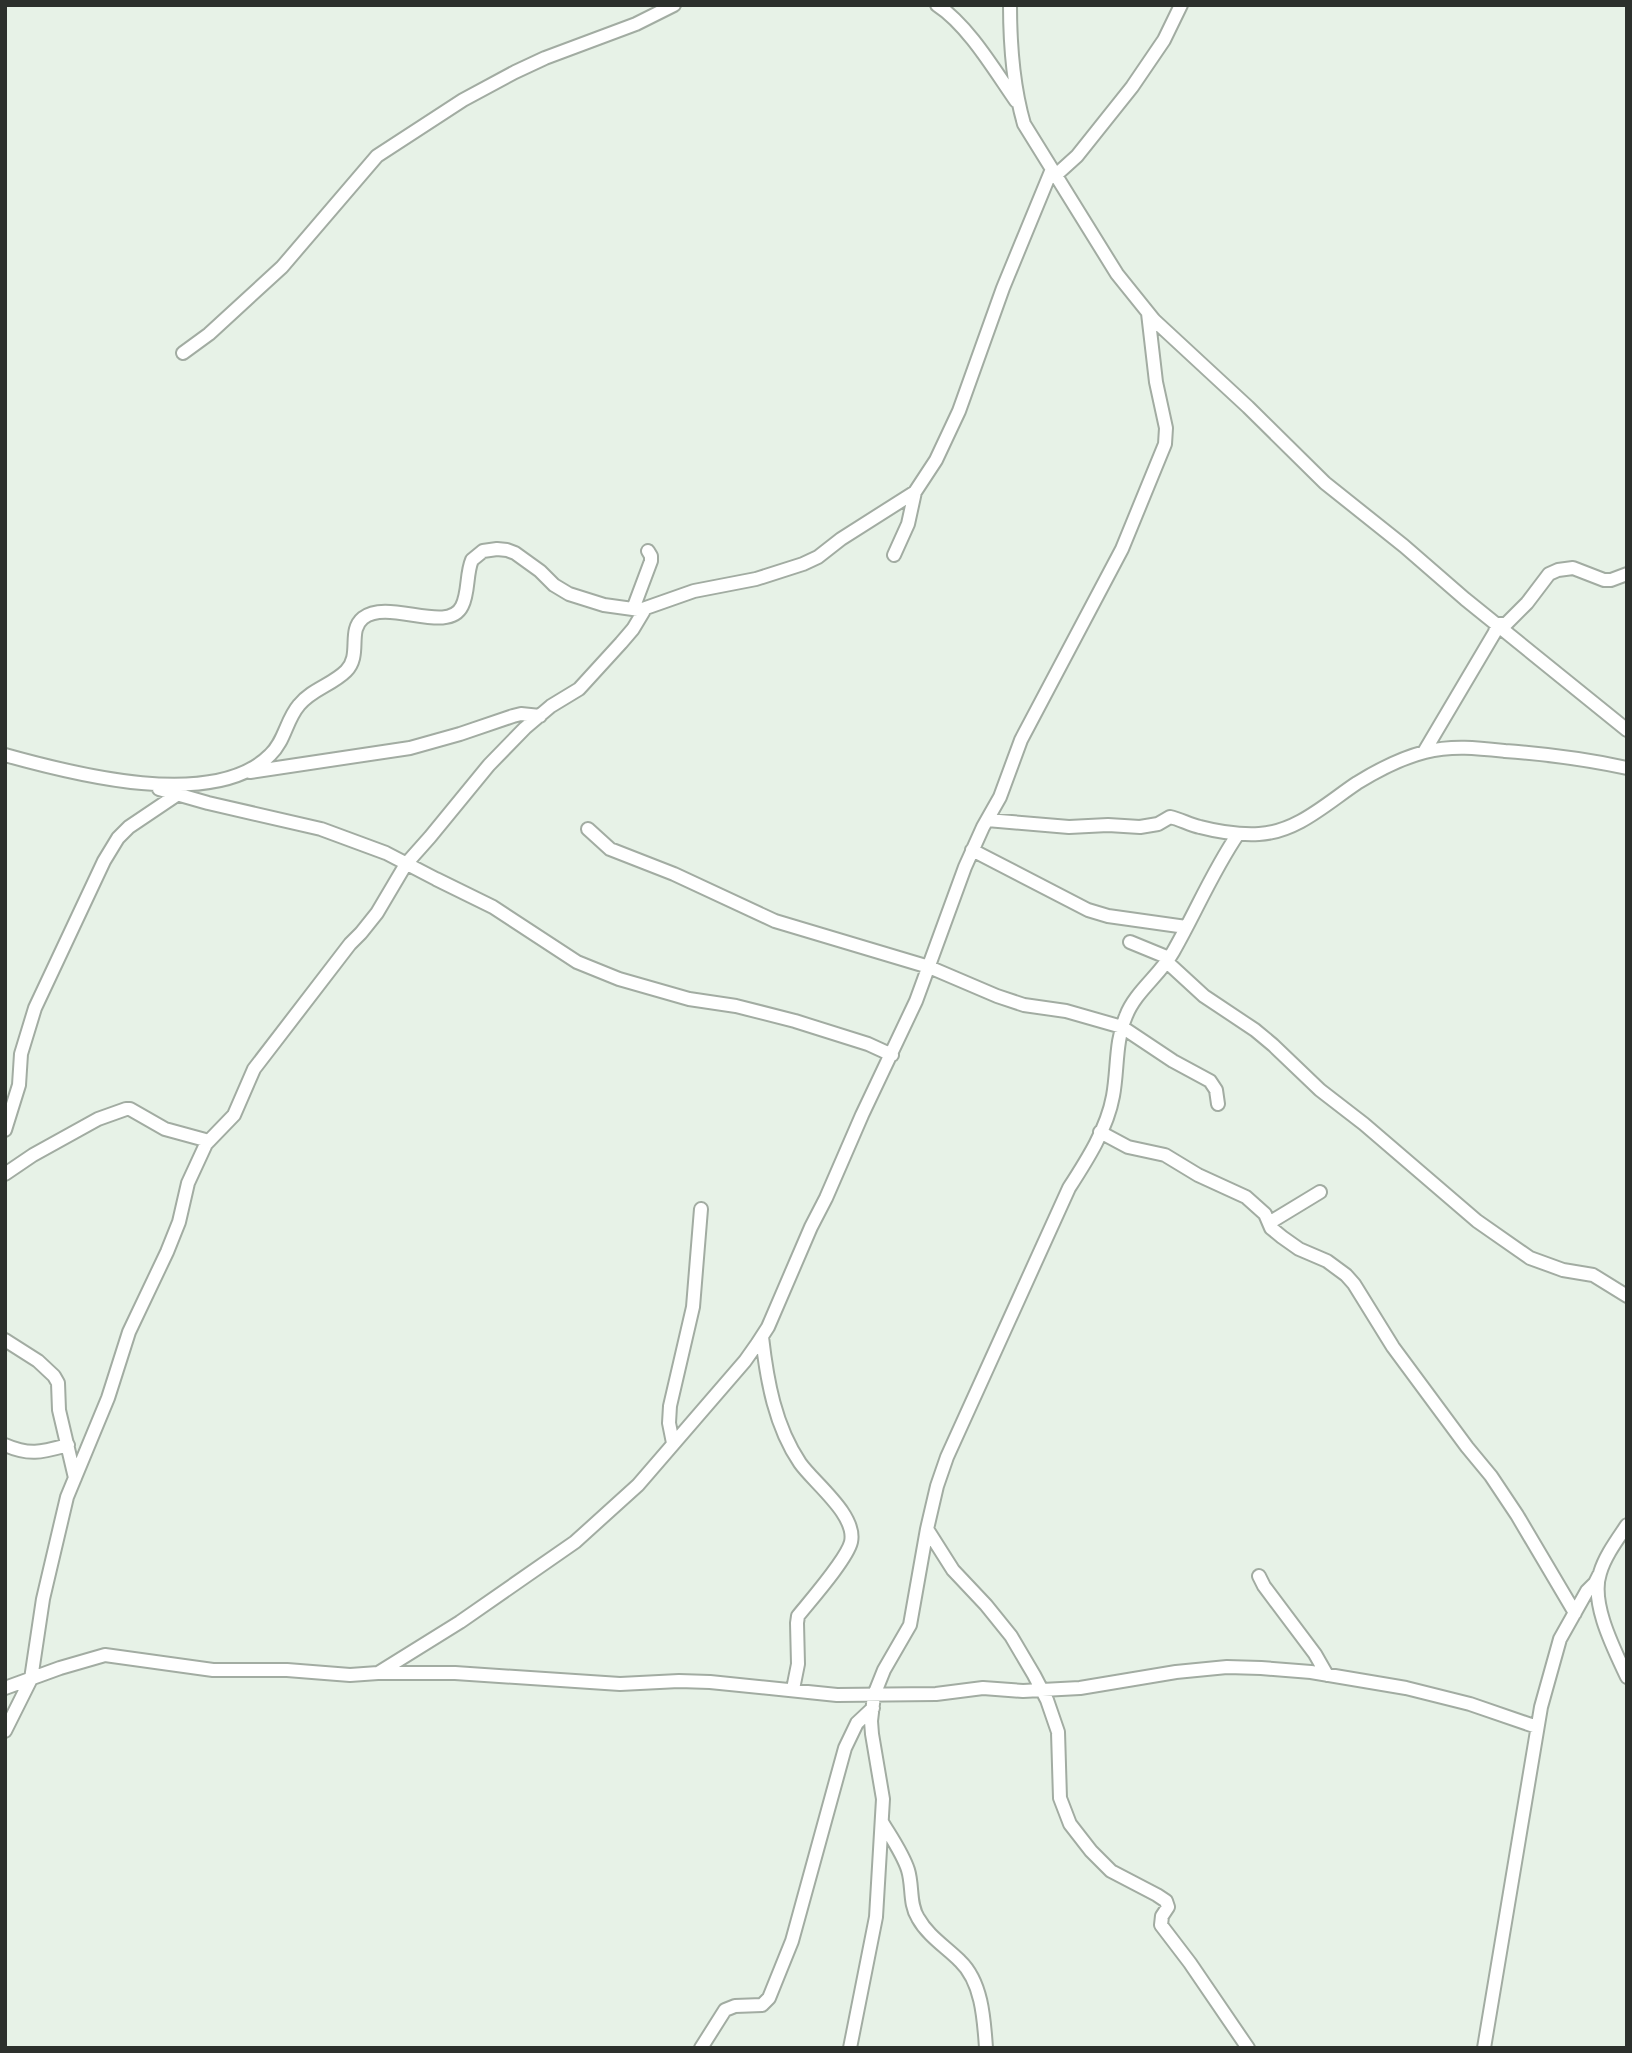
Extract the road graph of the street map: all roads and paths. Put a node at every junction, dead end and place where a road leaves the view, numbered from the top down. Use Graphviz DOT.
graph roads {
  1 [pos="674,5"];
  2 [pos="937,5"];
  3 [pos="1010,5"];
  4 [pos="1181,5"];
  5 [pos="1018,104"];
  6 [pos="1054,172"];
  7 [pos="1148,313"];
  8 [pos="183,354"];
  9 [pos="915,492"];
  10 [pos="648,551"];
  11 [pos="894,555"];
  12 [pos="1627,574"];
  13 [pos="639,609"];
  14 [pos="1497,624"];
  15 [pos="540,716"];
  16 [pos="1627,730"];
  17 [pos="1424,752"];
  18 [pos="5,755"];
  19 [pos="1627,768"];
  20 [pos="246,773"];
  21 [pos="131,781"];
  22 [pos="178,794"];
  23 [pos="987,820"];
  24 [pos="588,829"];
  25 [pos="1238,834"];
  26 [pos="972,850"];
  27 [pos="406,864"];
  28 [pos="1186,927"];
  29 [pos="1129,942"];
  30 [pos="1168,960"];
  31 [pos="929,967"];
  32 [pos="1122,1027"];
  33 [pos="892,1055"];
  34 [pos="1218,1104"];
  35 [pos="5,1130"];
  36 [pos="1100,1132"];
  37 [pos="209,1141"];
  38 [pos="5,1174"];
  39 [pos="1320,1192"];
  40 [pos="701,1209"];
  41 [pos="1269,1223"];
  42 [pos="1627,1296"];
  43 [pos="762,1336"];
  44 [pos="5,1340"];
  45 [pos="673,1443"];
  46 [pos="5,1445"];
  47 [pos="68,1445"];
  48 [pos="75,1478"];
  49 [pos="1627,1525"];
  50 [pos="927,1529"];
  51 [pos="1599,1575"];
  52 [pos="1259,1576"];
  53 [pos="1575,1613"];
  54 [pos="378,1673"];
  55 [pos="1327,1675"];
  56 [pos="1627,1677"];
  57 [pos="31,1679"];
  58 [pos="5,1688"];
  59 [pos="793,1689"];
  60 [pos="1041,1690"];
  61 [pos="873,1701"];
  62 [pos="1537,1727"];
  63 [pos="5,1731"];
  64 [pos="882,1822"];
  65 [pos="701,2048"];
  66 [pos="850,2048"];
  67 [pos="986,2048"];
  68 [pos="1248,2048"];
  69 [pos="1484,2048"];
  1 -- 8 [label="street"];
  2 -- 5 [label="street"];
  3 -- 5 [label="street"];
  4 -- 6 [label="street"];
  5 -- 6 [label="street"];
  6 -- 7 [label="street"];
  6 -- 9 [label="street"];
  7 -- 14 [label="street"];
  7 -- 23 [label="street"];
  9 -- 11 [label="street"];
  9 -- 13 [label="street"];
  10 -- 13 [label="street"];
  12 -- 14 [label="street"];
  13 -- 15 [label="street"];
  13 -- 20 [label="street"];
  14 -- 16 [label="street"];
  14 -- 17 [label="street"];
  15 -- 20 [label="street"];
  15 -- 27 [label="street"];
  17 -- 19 [label="street"];
  17 -- 25 [label="street"];
  18 -- 21 [label="street"];
  20 -- 21 [label="street"];
  21 -- 22 [label="street"];
  22 -- 27 [label="street"];
  22 -- 35 [label="street"];
  23 -- 25 [label="street"];
  23 -- 26 [label="street"];
  24 -- 31 [label="street"];
  25 -- 28 [label="street"];
  26 -- 28 [label="street"];
  26 -- 31 [label="street"];
  27 -- 33 [label="street"];
  27 -- 37 [label="street"];
  28 -- 30 [label="street"];
  29 -- 30 [label="street"];
  30 -- 32 [label="street"];
  30 -- 42 [label="street"];
  31 -- 32 [label="street"];
  31 -- 33 [label="street"];
  32 -- 34 [label="street"];
  32 -- 36 [label="street"];
  33 -- 43 [label="street"];
  36 -- 41 [label="street"];
  36 -- 50 [label="street"];
  37 -- 38 [label="street"];
  37 -- 48 [label="street"];
  39 -- 41 [label="street"];
  40 -- 45 [label="street"];
  41 -- 53 [label="street"];
  43 -- 45 [label="street"];
  43 -- 59 [label="street"];
  44 -- 47 [label="street"];
  45 -- 54 [label="street"];
  46 -- 47 [label="street"];
  47 -- 48 [label="street"];
  48 -- 57 [label="street"];
  49 -- 51 [label="street"];
  50 -- 60 [label="street"];
  50 -- 61 [label="street"];
  51 -- 53 [label="street"];
  51 -- 56 [label="street"];
  52 -- 55 [label="street"];
  53 -- 62 [label="street"];
  54 -- 57 [label="street"];
  54 -- 59 [label="street"];
  55 -- 60 [label="street"];
  55 -- 62 [label="street"];
  57 -- 58 [label="street"];
  57 -- 63 [label="street"];
  59 -- 61 [label="street"];
  60 -- 61 [label="street"];
  60 -- 68 [label="street"];
  61 -- 64 [label="street"];
  61 -- 65 [label="street"];
  62 -- 69 [label="street"];
  64 -- 66 [label="street"];
  64 -- 67 [label="street"];
}
